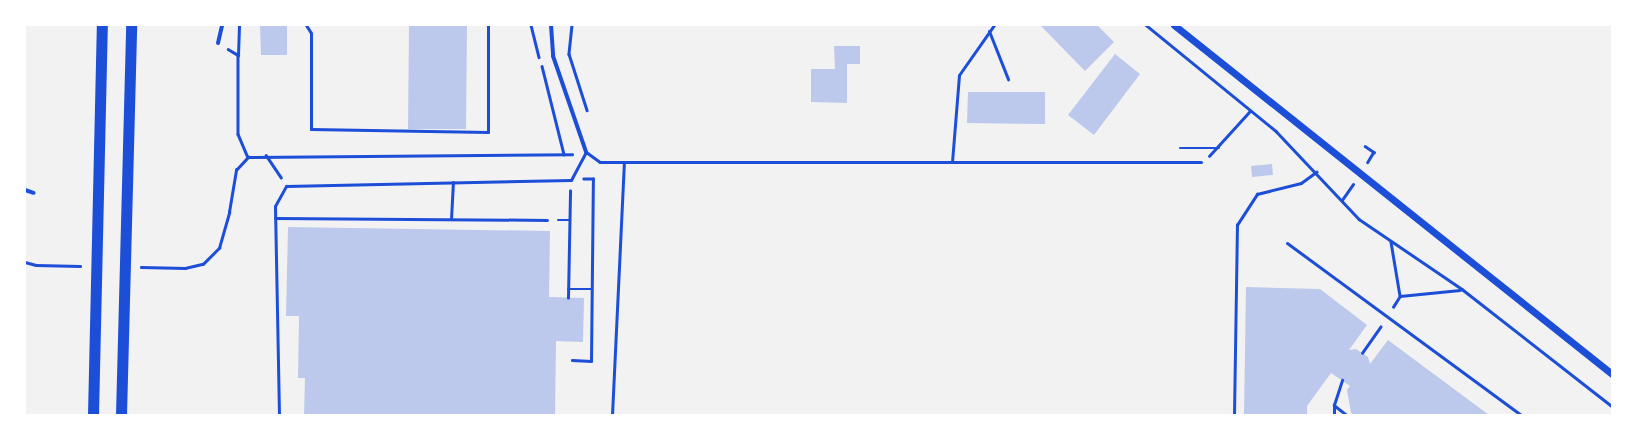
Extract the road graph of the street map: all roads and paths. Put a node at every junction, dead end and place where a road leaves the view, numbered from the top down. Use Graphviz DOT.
graph roads {
  1 [pos="102,25"];
  2 [pos="131,25"];
  3 [pos="222,25"];
  4 [pos="239,25"];
  5 [pos="306,25"];
  6 [pos="488,25"];
  7 [pos="531,25"];
  8 [pos="551,25"];
  9 [pos="572,25"];
  10 [pos="994,25"];
  11 [pos="1146,25"];
  12 [pos="1174,25"];
  13 [pos="989,31"];
  14 [pos="218,43"];
  15 [pos="238,55"];
  16 [pos="1008,79"];
  17 [pos="1250,111"];
  18 [pos="589,118"];
  19 [pos="1172,148"];
  20 [pos="1218,148"];
  21 [pos="586,152"];
  22 [pos="564,154"];
  23 [pos="266,155"];
  24 [pos="248,156"];
  25 [pos="952,162"];
  26 [pos="1201,162"];
  27 [pos="624,163"];
  28 [pos="1316,172"];
  29 [pos="571,180"];
  30 [pos="452,182"];
  31 [pos="286,186"];
  32 [pos="25,190"];
  33 [pos="34,193"];
  34 [pos="275,218"];
  35 [pos="451,219"];
  36 [pos="547,220"];
  37 [pos="1391,242"];
  38 [pos="1288,243"];
  39 [pos="25,262"];
  40 [pos="36,265"];
  41 [pos="185,268"];
  42 [pos="568,289"];
  43 [pos="591,289"];
  44 [pos="1462,290"];
  45 [pos="568,298"];
  46 [pos="572,360"];
  47 [pos="1612,374"];
  48 [pos="1342,380"];
  49 [pos="1334,405"];
  50 [pos="1612,406"];
  51 [pos="93,415"];
  52 [pos="121,415"];
  53 [pos="279,415"];
  54 [pos="612,415"];
  55 [pos="1234,415"];
  56 [pos="1334,415"];
  57 [pos="1347,415"];
  58 [pos="1520,415"];
  1 -- 51 [label="highway"];
  2 -- 52 [label="highway"];
  3 -- 14 [label="street"];
  4 -- 15 [label="path"];
  5 -- 6 [label="lane"];
  7 -- 22 [label="path"];
  8 -- 21 [label="street"];
  9 -- 18 [label="path"];
  10 -- 13 [label="lane"];
  11 -- 17 [label="path"];
  12 -- 47 [label="street"];
  13 -- 16 [label="lane"];
  13 -- 25 [label="lane"];
  14 -- 15 [label="path"];
  15 -- 24 [label="path"];
  17 -- 20 [label="path"];
  17 -- 28 [label="path"];
  19 -- 20 [label="path"];
  20 -- 26 [label="path"];
  21 -- 22 [label="path"];
  21 -- 27 [label="lane"];
  21 -- 29 [label="lane"];
  22 -- 23 [label="path"];
  23 -- 24 [label="path"];
  23 -- 31 [label="path"];
  24 -- 41 [label="path"];
  25 -- 26 [label="lane"];
  25 -- 27 [label="lane"];
  27 -- 54 [label="lane"];
  28 -- 37 [label="path"];
  28 -- 55 [label="path"];
  29 -- 30 [label="lane"];
  29 -- 42 [label="path"];
  29 -- 43 [label="path"];
  30 -- 31 [label="lane"];
  30 -- 35 [label="lane"];
  31 -- 34 [label="lane"];
  32 -- 33 [label="street"];
  34 -- 35 [label="lane"];
  34 -- 53 [label="lane"];
  35 -- 36 [label="lane"];
  37 -- 44 [label="path"];
  37 -- 44 [label="path"];
  38 -- 58 [label="lane"];
  39 -- 40 [label="path"];
  42 -- 43 [label="path"];
  42 -- 45 [label="path"];
  43 -- 46 [label="path"];
  44 -- 50 [label="path"];
  48 -- 49 [label="path"];
  49 -- 56 [label="path"];
  49 -- 57 [label="path"];
}
